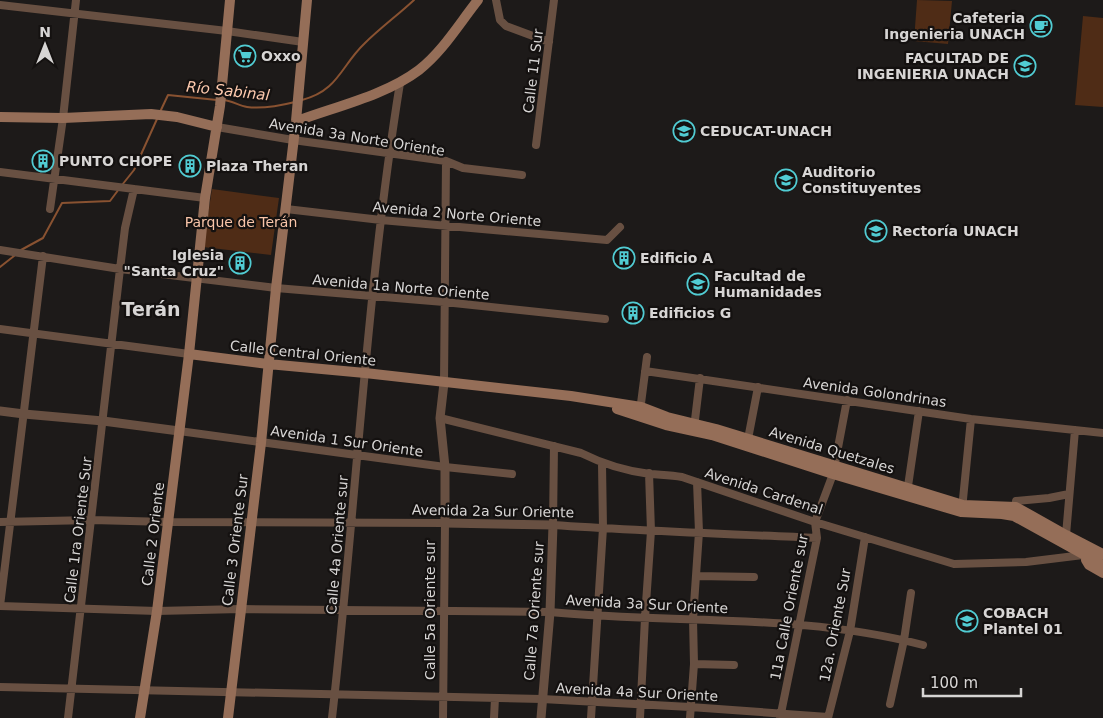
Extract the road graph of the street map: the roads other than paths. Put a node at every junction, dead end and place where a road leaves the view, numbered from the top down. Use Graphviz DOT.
graph roads {
  1 [pos="76,0"];
  2 [pos="230,0"];
  3 [pos="307,0"];
  4 [pos="478,0"];
  5 [pos="496,0"];
  6 [pos="554,0"];
  7 [pos="0,5"];
  8 [pos="75,14"];
  9 [pos="227,31"];
  10 [pos="303,42"];
  11 [pos="549,42"];
  12 [pos="400,83"];
  13 [pos="0,117"];
  14 [pos="63,118"];
  15 [pos="298,118"];
  16 [pos="217,127"];
  17 [pos="293,140"];
  18 [pos="536,145"];
  19 [pos="388,152"];
  20 [pos="446,161"];
  21 [pos="0,172"];
  22 [pos="522,174"];
  23 [pos="55,178"];
  24 [pos="132,189"];
  25 [pos="205,198"];
  26 [pos="50,209"];
  27 [pos="286,209"];
  28 [pos="381,220"];
  29 [pos="445,225"];
  30 [pos="620,227"];
  31 [pos="0,250"];
  32 [pos="43,256"];
  33 [pos="120,269"];
  34 [pos="196,278"];
  35 [pos="276,288"];
  36 [pos="372,296"];
  37 [pos="444,302"];
  38 [pos="605,319"];
  39 [pos="0,329"];
  40 [pos="33,334"];
  41 [pos="112,344"];
  42 [pos="189,354"];
  43 [pos="647,357"];
  44 [pos="268,364"];
  45 [pos="645,371"];
  46 [pos="365,373"];
  47 [pos="700,378"];
  48 [pos="444,383"];
  49 [pos="758,387"];
  50 [pos="846,400"];
  51 [pos="0,411"];
  52 [pos="919,411"];
  53 [pos="640,412"];
  54 [pos="24,414"];
  55 [pos="440,418"];
  56 [pos="971,419"];
  57 [pos="103,421"];
  58 [pos="695,427"];
  59 [pos="1075,430"];
  60 [pos="180,431"];
  61 [pos="1103,433"];
  62 [pos="748,439"];
  63 [pos="261,443"];
  64 [pos="554,446"];
  65 [pos="358,455"];
  66 [pos="602,464"];
  67 [pos="444,467"];
  68 [pos="834,470"];
  69 [pos="512,474"];
  70 [pos="649,474"];
  71 [pos="697,482"];
  72 [pos="907,492"];
  73 [pos="1070,494"];
  74 [pos="1015,508"];
  75 [pos="962,509"];
  76 [pos="92,520"];
  77 [pos="0,522"];
  78 [pos="12,522"];
  79 [pos="168,522"];
  80 [pos="350,522"];
  81 [pos="816,522"];
  82 [pos="250,523"];
  83 [pos="445,523"];
  84 [pos="553,525"];
  85 [pos="603,528"];
  86 [pos="652,531"];
  87 [pos="699,532"];
  88 [pos="1066,535"];
  89 [pos="865,537"];
  90 [pos="817,538"];
  91 [pos="1103,554"];
  92 [pos="1083,555"];
  93 [pos="1103,565"];
  94 [pos="1103,573"];
  95 [pos="697,576"];
  96 [pos="754,577"];
  97 [pos="911,593"];
  98 [pos="0,606"];
  99 [pos="81,608"];
  100 [pos="241,609"];
  101 [pos="444,610"];
  102 [pos="157,611"];
  103 [pos="344,611"];
  104 [pos="550,612"];
  105 [pos="598,617"];
  106 [pos="645,618"];
  107 [pos="693,619"];
  108 [pos="799,625"];
  109 [pos="850,631"];
  110 [pos="904,640"];
  111 [pos="923,645"];
  112 [pos="694,664"];
  113 [pos="734,665"];
  114 [pos="0,687"];
  115 [pos="71,689"];
  116 [pos="144,689"];
  117 [pos="231,693"];
  118 [pos="334,696"];
  119 [pos="444,697"];
  120 [pos="495,698"];
  121 [pos="542,699"];
  122 [pos="592,702"];
  123 [pos="890,704"];
  124 [pos="641,705"];
  125 [pos="690,707"];
  126 [pos="780,715"];
  127 [pos="828,717"];
  128 [pos="68,718"];
  129 [pos="140,718"];
  130 [pos="228,718"];
  131 [pos="332,718"];
  132 [pos="443,718"];
  133 [pos="494,718"];
  134 [pos="541,718"];
  135 [pos="591,718"];
  136 [pos="640,718"];
  137 [pos="690,718"];
  1 -- 8 [label="street"];
  2 -- 9 [label="main road, Calle 2 Oriente"];
  3 -- 10 [label="main road, Calle 3 Oriente Sur"];
  4 -- 12 [label="main road"];
  5 -- 11 [label="street"];
  6 -- 11 [label="street, Calle 11 Sur"];
  7 -- 8 [label="street"];
  8 -- 9 [label="street"];
  8 -- 14 [label="street"];
  9 -- 10 [label="street"];
  9 -- 16 [label="main road, Calle 2 Oriente"];
  10 -- 15 [label="main road, Calle 3 Oriente Sur"];
  11 -- 18 [label="street, Calle 11 Sur"];
  12 -- 15 [label="main road"];
  12 -- 19 [label="street, Calle 4a Oriente sur"];
  13 -- 14 [label="main road"];
  14 -- 16 [label="main road"];
  14 -- 23 [label="street"];
  15 -- 17 [label="main road, Calle 3 Oriente Sur"];
  16 -- 17 [label="street, Avenida 3a Norte Oriente"];
  16 -- 25 [label="main road, Calle 2 Oriente"];
  17 -- 19 [label="street, Avenida 3a Norte Oriente"];
  17 -- 27 [label="main road, Calle 3 Oriente Sur"];
  19 -- 20 [label="street, Avenida 3a Norte Oriente"];
  19 -- 28 [label="street, Calle 4a Oriente sur"];
  20 -- 22 [label="street, Avenida 3a Norte Oriente"];
  20 -- 29 [label="street"];
  21 -- 23 [label="street"];
  23 -- 24 [label="street"];
  23 -- 26 [label="street"];
  24 -- 25 [label="street"];
  24 -- 33 [label="street, Calle 1ra Oriente Sur"];
  25 -- 34 [label="main road, Calle 2 Oriente"];
  27 -- 28 [label="street, Avenida 2 Norte Oriente"];
  27 -- 35 [label="main road, Calle 3 Oriente Sur"];
  28 -- 29 [label="street, Avenida 2 Norte Oriente"];
  28 -- 36 [label="street, Calle 4a Oriente sur"];
  29 -- 30 [label="street, Avenida 2 Norte Oriente"];
  29 -- 37 [label="street"];
  31 -- 32 [label="street, Avenida 1a Norte Oriente"];
  32 -- 33 [label="street, Avenida 1a Norte Oriente"];
  32 -- 40 [label="street"];
  33 -- 34 [label="street, Avenida 1a Norte Oriente"];
  33 -- 41 [label="street, Calle 1ra Oriente Sur"];
  34 -- 35 [label="street, Avenida 1a Norte Oriente"];
  34 -- 42 [label="main road, Calle 2 Oriente"];
  35 -- 36 [label="street, Avenida 1a Norte Oriente"];
  35 -- 44 [label="main road, Calle 3 Oriente Sur"];
  36 -- 37 [label="street, Avenida 1a Norte Oriente"];
  36 -- 46 [label="street, Calle 4a Oriente sur"];
  37 -- 38 [label="street, Avenida 1a Norte Oriente"];
  37 -- 48 [label="street"];
  39 -- 40 [label="street, Calle Central Oriente"];
  40 -- 41 [label="street, Calle Central Oriente"];
  40 -- 54 [label="street"];
  41 -- 42 [label="street, Calle Central Oriente"];
  41 -- 57 [label="street, Calle 1ra Oriente Sur"];
  42 -- 44 [label="main road, Calle Central Oriente"];
  42 -- 60 [label="main road, Calle 2 Oriente"];
  43 -- 45 [label="street"];
  44 -- 46 [label="main road, Calle Central Oriente"];
  44 -- 63 [label="main road, Calle 3 Oriente Sur"];
  45 -- 47 [label="street, Avenida Golondrinas"];
  45 -- 53 [label="street"];
  46 -- 48 [label="main road, Calle Central Oriente"];
  46 -- 65 [label="street, Calle 4a Oriente sur"];
  47 -- 49 [label="street, Avenida Golondrinas"];
  47 -- 58 [label="street"];
  48 -- 53 [label="main road, Calle Central Oriente"];
  48 -- 55 [label="street, Calle 5a Oriente sur"];
  49 -- 50 [label="street, Avenida Golondrinas"];
  49 -- 62 [label="street"];
  50 -- 52 [label="street, Avenida Golondrinas"];
  50 -- 68 [label="street, 11a Calle Oriente sur"];
  51 -- 54 [label="street"];
  52 -- 56 [label="street, Avenida Golondrinas"];
  52 -- 72 [label="street"];
  53 -- 58 [label="main road, Avenida Quetzales"];
  54 -- 57 [label="street"];
  54 -- 78 [label="street"];
  55 -- 64 [label="street, Avenida Cardenal"];
  55 -- 67 [label="street, Calle 5a Oriente sur"];
  56 -- 59 [label="street, Avenida Golondrinas"];
  56 -- 75 [label="street"];
  57 -- 60 [label="street"];
  57 -- 76 [label="street, Calle 1ra Oriente Sur"];
  58 -- 62 [label="main road, Avenida Quetzales"];
  58 -- 68 [label="main road, Avenida Quetzales"];
  59 -- 61 [label="street, Avenida Golondrinas"];
  59 -- 73 [label="street"];
  60 -- 63 [label="street, Avenida 1 Sur Oriente"];
  60 -- 79 [label="main road, Calle 2 Oriente"];
  62 -- 68 [label="main road, Avenida Quetzales"];
  63 -- 65 [label="street, Avenida 1 Sur Oriente"];
  63 -- 82 [label="main road, Calle 3 Oriente Sur"];
  64 -- 66 [label="street, Avenida Cardenal"];
  64 -- 84 [label="street, Calle 7a Oriente sur"];
  65 -- 67 [label="street, Avenida 1 Sur Oriente"];
  65 -- 80 [label="street, Calle 4a Oriente sur"];
  66 -- 70 [label="street, Avenida Cardenal"];
  66 -- 85 [label="street"];
  67 -- 69 [label="street, Avenida 1 Sur Oriente"];
  67 -- 83 [label="street, Calle 5a Oriente sur"];
  68 -- 72 [label="main road, Avenida Quetzales"];
  68 -- 81 [label="street, 11a Calle Oriente sur"];
  70 -- 71 [label="street, Avenida Cardenal"];
  70 -- 86 [label="street"];
  71 -- 81 [label="street, Avenida Cardenal"];
  71 -- 87 [label="street"];
  72 -- 75 [label="main road, Avenida Quetzales"];
  73 -- 74 [label="street"];
  73 -- 88 [label="street"];
  74 -- 75 [label="main road, Avenida Quetzales"];
  74 -- 88 [label="main road"];
  74 -- 92 [label="main road"];
  76 -- 78 [label="street, Avenida 2a Sur Oriente"];
  76 -- 79 [label="street, Avenida 2a Sur Oriente"];
  76 -- 99 [label="street, Calle 1ra Oriente Sur"];
  77 -- 78 [label="street, Avenida 2a Sur Oriente"];
  78 -- 98 [label="street"];
  79 -- 82 [label="street, Avenida 2a Sur Oriente"];
  79 -- 102 [label="main road, Calle 2 Oriente"];
  80 -- 82 [label="street, Avenida 2a Sur Oriente"];
  80 -- 83 [label="street, Avenida 2a Sur Oriente"];
  80 -- 103 [label="street, Calle 4a Oriente sur"];
  81 -- 89 [label="street, Avenida Cardenal"];
  81 -- 90 [label="street, 11a Calle Oriente sur"];
  82 -- 100 [label="main road, Calle 3 Oriente Sur"];
  83 -- 84 [label="street, Avenida 2a Sur Oriente"];
  83 -- 101 [label="street, Calle 5a Oriente sur"];
  84 -- 85 [label="street, Avenida 2a Sur Oriente"];
  84 -- 104 [label="street, Calle 7a Oriente sur"];
  85 -- 86 [label="street, Avenida 2a Sur Oriente"];
  85 -- 105 [label="street"];
  86 -- 87 [label="street, Avenida 2a Sur Oriente"];
  86 -- 106 [label="street"];
  87 -- 90 [label="street, Avenida 2a Sur Oriente"];
  87 -- 95 [label="street"];
  88 -- 91 [label="main road"];
  89 -- 92 [label="street, Avenida Cardenal"];
  89 -- 109 [label="street, 12a. Oriente Sur"];
  90 -- 108 [label="street, 11a Calle Oriente sur"];
  92 -- 93 [label="main road"];
  92 -- 94 [label="main road"];
  95 -- 96 [label="street"];
  95 -- 107 [label="street"];
  97 -- 110 [label="street"];
  98 -- 99 [label="street, Avenida 3a Sur Oriente"];
  99 -- 102 [label="street, Avenida 3a Sur Oriente"];
  99 -- 115 [label="street, Calle 1ra Oriente Sur"];
  100 -- 102 [label="street, Avenida 3a Sur Oriente"];
  100 -- 103 [label="street, Avenida 3a Sur Oriente"];
  100 -- 117 [label="main road, Calle 3 Oriente Sur"];
  101 -- 103 [label="street, Avenida 3a Sur Oriente"];
  101 -- 104 [label="street, Avenida 3a Sur Oriente"];
  101 -- 119 [label="street, Calle 5a Oriente sur"];
  102 -- 116 [label="main road, Calle 2 Oriente"];
  103 -- 118 [label="street, Calle 4a Oriente sur"];
  104 -- 105 [label="street, Avenida 3a Sur Oriente"];
  104 -- 121 [label="street, Calle 7a Oriente sur"];
  105 -- 106 [label="street, Avenida 3a Sur Oriente"];
  105 -- 122 [label="street"];
  106 -- 107 [label="street, Avenida 3a Sur Oriente"];
  106 -- 124 [label="street"];
  107 -- 108 [label="street, Avenida 3a Sur Oriente"];
  107 -- 112 [label="street"];
  108 -- 109 [label="street, Avenida 3a Sur Oriente"];
  108 -- 126 [label="street, 11a Calle Oriente sur"];
  109 -- 110 [label="street, Avenida 3a Sur Oriente"];
  109 -- 127 [label="street, 12a. Oriente Sur"];
  110 -- 111 [label="street, Avenida 3a Sur Oriente"];
  110 -- 123 [label="street"];
  112 -- 113 [label="street"];
  112 -- 125 [label="street"];
  114 -- 115 [label="street, Avenida 4a Sur Oriente"];
  115 -- 116 [label="street, Avenida 4a Sur Oriente"];
  115 -- 128 [label="street, Calle 1ra Oriente Sur"];
  116 -- 117 [label="street, Avenida 4a Sur Oriente"];
  116 -- 129 [label="main road, Calle 2 Oriente"];
  117 -- 118 [label="street, Avenida 4a Sur Oriente"];
  117 -- 130 [label="main road, Calle 3 Oriente Sur"];
  118 -- 119 [label="street, Avenida 4a Sur Oriente"];
  118 -- 131 [label="street, Calle 4a Oriente sur"];
  119 -- 120 [label="street, Avenida 4a Sur Oriente"];
  119 -- 132 [label="street, Calle 5a Oriente sur"];
  120 -- 121 [label="street, Avenida 4a Sur Oriente"];
  120 -- 133 [label="street"];
  121 -- 122 [label="street, Avenida 4a Sur Oriente"];
  121 -- 134 [label="street, Calle 7a Oriente sur"];
  122 -- 124 [label="street, Avenida 4a Sur Oriente"];
  122 -- 135 [label="street"];
  124 -- 125 [label="street, Avenida 4a Sur Oriente"];
  124 -- 136 [label="street"];
  125 -- 126 [label="street, Avenida 4a Sur Oriente"];
  125 -- 137 [label="street"];
  126 -- 127 [label="street, Avenida 4a Sur Oriente"];
}
